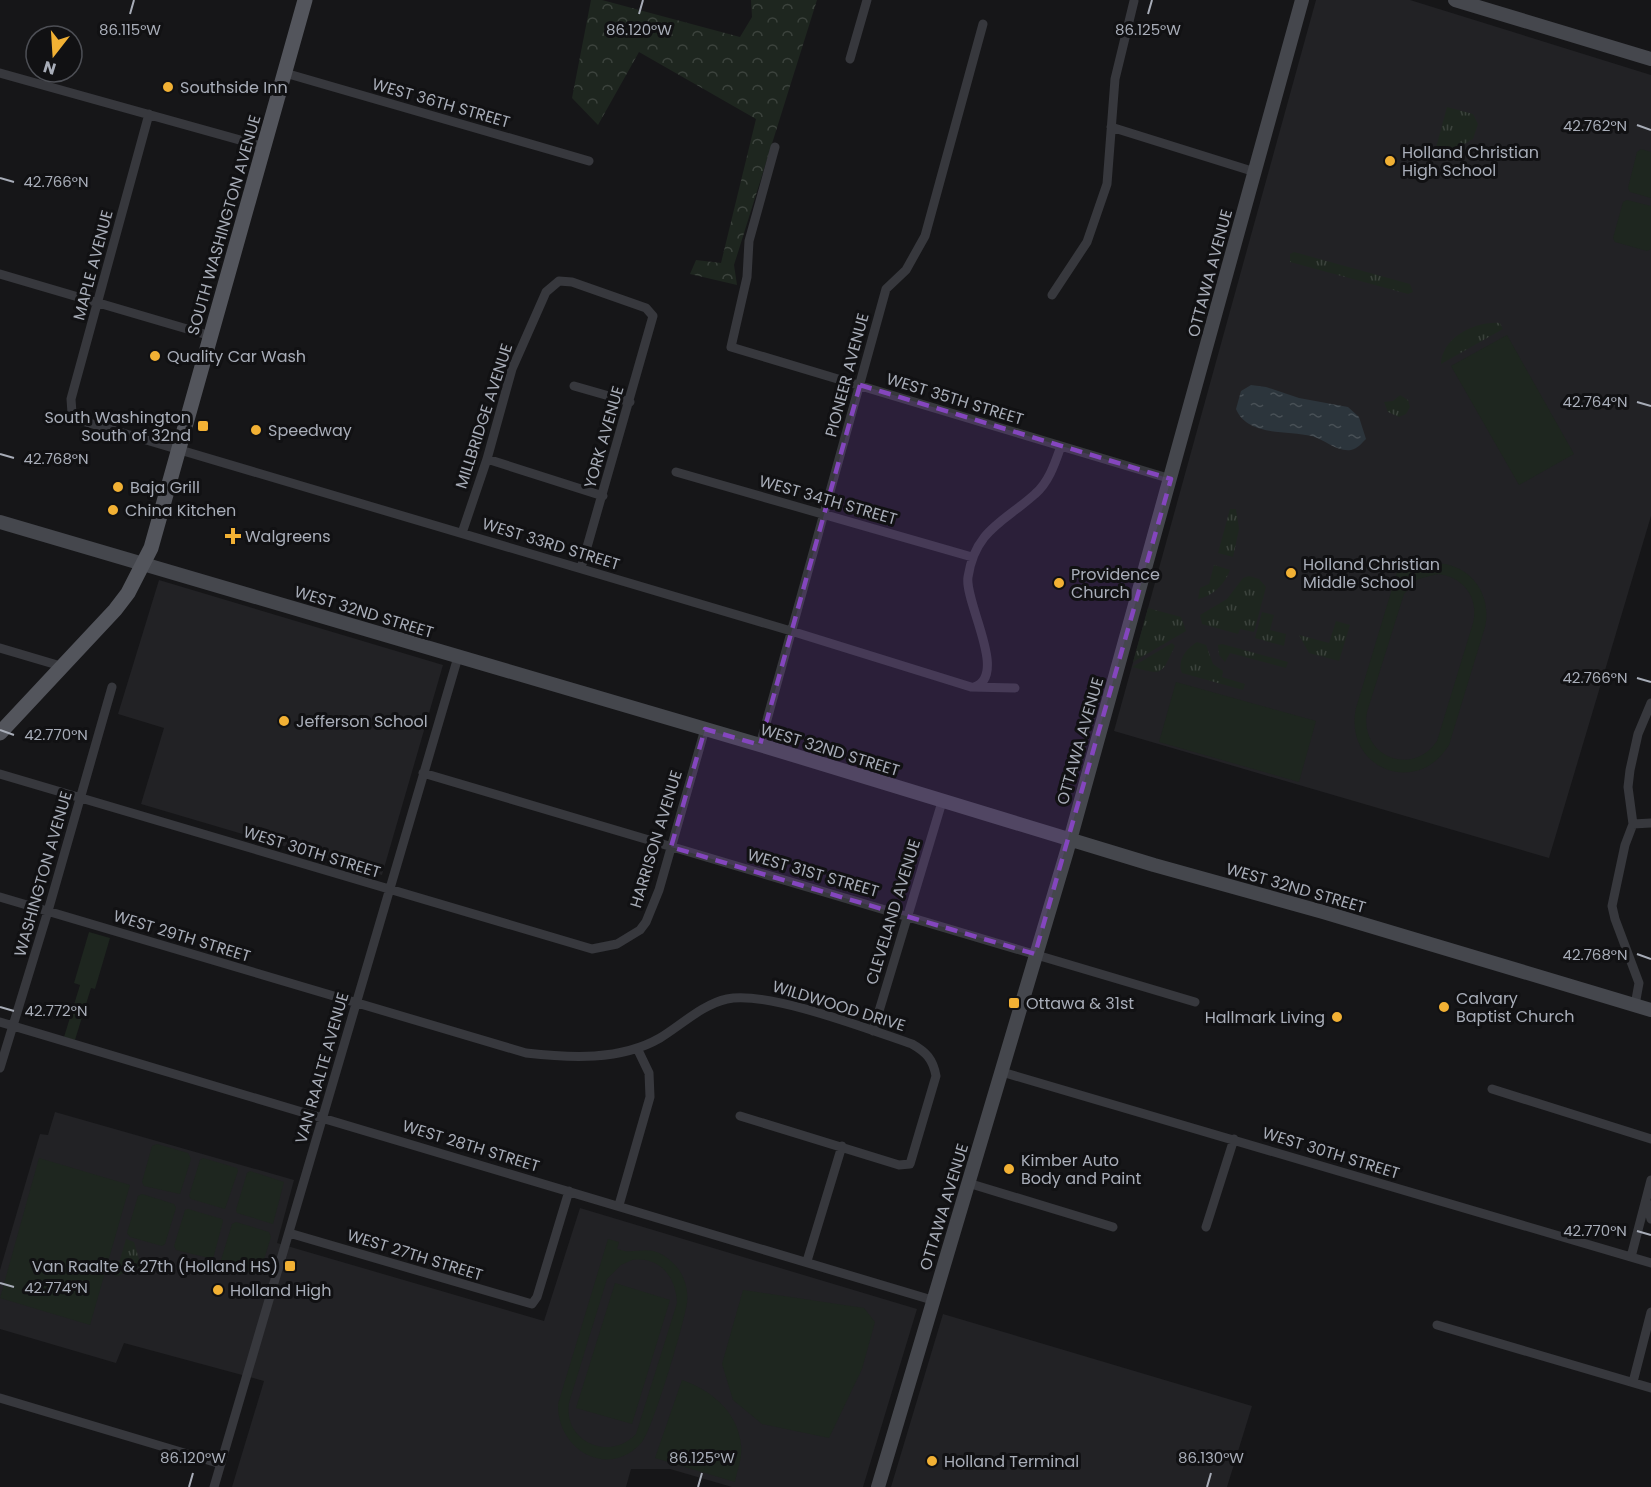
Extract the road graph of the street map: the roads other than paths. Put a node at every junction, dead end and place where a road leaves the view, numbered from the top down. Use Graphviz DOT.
graph roads {
  1 [pos="306,0"];
  2 [pos="867,0"];
  3 [pos="1302,0"];
  4 [pos="1455,0"];
  5 [pos="1134,1"];
  6 [pos="983,24"];
  7 [pos="850,59"];
  8 [pos="1651,59"];
  9 [pos="0,74"];
  10 [pos="285,74"];
  11 [pos="149,114"];
  12 [pos="1111,127"];
  13 [pos="265,147"];
  14 [pos="775,147"];
  15 [pos="589,160"];
  16 [pos="1255,172"];
  17 [pos="0,274"];
  18 [pos="1052,295"];
  19 [pos="98,302"];
  20 [pos="653,313"];
  21 [pos="211,336"];
  22 [pos="573,386"];
  23 [pos="860,386"];
  24 [pos="630,402"];
  25 [pos="79,420"];
  26 [pos="1061,446"];
  27 [pos="180,450"];
  28 [pos="487,459"];
  29 [pos="676,472"];
  30 [pos="1170,479"];
  31 [pos="603,496"];
  32 [pos="825,515"];
  33 [pos="0,522"];
  34 [pos="462,533"];
  35 [pos="972,557"];
  36 [pos="144,564"];
  37 [pos="581,568"];
  38 [pos="792,631"];
  39 [pos="0,648"];
  40 [pos="458,657"];
  41 [pos="64,667"];
  42 [pos="112,687"];
  43 [pos="971,687"];
  44 [pos="1015,688"];
  45 [pos="1651,703"];
  46 [pos="705,729"];
  47 [pos="0,733"];
  48 [pos="760,745"];
  49 [pos="423,773"];
  50 [pos="0,774"];
  51 [pos="81,798"];
  52 [pos="942,802"];
  53 [pos="1651,823"];
  54 [pos="1633,824"];
  55 [pos="1070,840"];
  56 [pos="671,847"];
  57 [pos="389,891"];
  58 [pos="0,897"];
  59 [pos="48,911"];
  60 [pos="908,916"];
  61 [pos="617,944"];
  62 [pos="1035,954"];
  63 [pos="1195,1002"];
  64 [pos="356,1004"];
  65 [pos="1635,1005"];
  66 [pos="1651,1010"];
  67 [pos="0,1022"];
  68 [pos="13,1026"];
  69 [pos="873,1031"];
  70 [pos="637,1048"];
  71 [pos="0,1068"];
  72 [pos="1002,1072"];
  73 [pos="1492,1089"];
  74 [pos="740,1116"];
  75 [pos="323,1118"];
  76 [pos="1234,1139"];
  77 [pos="1651,1139"];
  78 [pos="842,1146"];
  79 [pos="1651,1180"];
  80 [pos="968,1183"];
  81 [pos="569,1191"];
  82 [pos="1645,1198"];
  83 [pos="619,1206"];
  84 [pos="1651,1219"];
  85 [pos="1113,1227"];
  86 [pos="1206,1227"];
  87 [pos="289,1233"];
  88 [pos="1630,1257"];
  89 [pos="807,1261"];
  90 [pos="1651,1263"];
  91 [pos="932,1300"];
  92 [pos="1651,1312"];
  93 [pos="1437,1325"];
  94 [pos="1633,1382"];
  95 [pos="1651,1388"];
  96 [pos="0,1398"];
  97 [pos="221,1464"];
  98 [pos="214,1487"];
  99 [pos="878,1487"];
  1 -- 10 [label="main road, SOUTH WASHINGTON AVENUE"];
  2 -- 7 [label="street"];
  3 -- 16 [label="street, OTTAWA AVENUE"];
  4 -- 8 [label="street"];
  5 -- 12 [label="street"];
  6 -- 23 [label="street, PIONEER AVENUE"];
  9 -- 11 [label="street"];
  10 -- 13 [label="main road, SOUTH WASHINGTON AVENUE"];
  10 -- 15 [label="street, WEST 36TH STREET"];
  11 -- 13 [label="street"];
  11 -- 19 [label="street, MAPLE AVENUE"];
  12 -- 16 [label="street"];
  12 -- 18 [label="street"];
  13 -- 21 [label="main road, SOUTH WASHINGTON AVENUE"];
  14 -- 23 [label="street, WEST 35TH STREET"];
  16 -- 30 [label="street, OTTAWA AVENUE"];
  17 -- 19 [label="street"];
  19 -- 21 [label="street"];
  19 -- 25 [label="street, MAPLE AVENUE"];
  20 -- 24 [label="street, YORK AVENUE"];
  20 -- 28 [label="street, MILLBRIDGE AVENUE"];
  21 -- 27 [label="main road, SOUTH WASHINGTON AVENUE"];
  22 -- 24 [label="street"];
  23 -- 26 [label="street, WEST 35TH STREET"];
  23 -- 32 [label="street, PIONEER AVENUE"];
  24 -- 31 [label="street, YORK AVENUE"];
  25 -- 27 [label="street, WEST 33RD STREET"];
  26 -- 30 [label="street, WEST 35TH STREET"];
  26 -- 35 [label="street"];
  27 -- 34 [label="street, WEST 33RD STREET"];
  27 -- 36 [label="main road, SOUTH WASHINGTON AVENUE"];
  28 -- 31 [label="street"];
  28 -- 34 [label="street, MILLBRIDGE AVENUE"];
  29 -- 32 [label="street, WEST 34TH STREET"];
  30 -- 55 [label="street, OTTAWA AVENUE"];
  31 -- 37 [label="street, YORK AVENUE"];
  32 -- 35 [label="street, WEST 34TH STREET"];
  32 -- 38 [label="street, PIONEER AVENUE"];
  33 -- 36 [label="street, WEST 32ND STREET"];
  34 -- 37 [label="street, WEST 33RD STREET"];
  35 -- 43 [label="street"];
  36 -- 40 [label="street, WEST 32ND STREET"];
  36 -- 41 [label="main road, SOUTH WASHINGTON AVENUE"];
  37 -- 38 [label="street, WEST 33RD STREET"];
  38 -- 43 [label="street, WEST 33RD STREET"];
  38 -- 48 [label="street, PIONEER AVENUE"];
  39 -- 41 [label="street"];
  40 -- 46 [label="street, WEST 32ND STREET"];
  40 -- 49 [label="street, VAN RAALTE AVENUE"];
  41 -- 47 [label="main road, SOUTH WASHINGTON AVENUE"];
  42 -- 51 [label="street, WASHINGTON AVENUE"];
  43 -- 44 [label="street, WEST 33RD STREET"];
  45 -- 54 [label="street"];
  46 -- 48 [label="street, WEST 32ND STREET"];
  46 -- 56 [label="street, HARRISON AVENUE"];
  48 -- 52 [label="street, WEST 32ND STREET"];
  49 -- 56 [label="street, WEST 31ST STREET"];
  49 -- 57 [label="street, VAN RAALTE AVENUE"];
  50 -- 51 [label="street, WEST 30TH STREET"];
  51 -- 57 [label="street, WEST 30TH STREET"];
  51 -- 59 [label="street, WASHINGTON AVENUE"];
  52 -- 55 [label="street, WEST 32ND STREET"];
  52 -- 60 [label="street, CLEVELAND AVENUE"];
  53 -- 54 [label="street"];
  54 -- 65 [label="street"];
  55 -- 62 [label="street, OTTAWA AVENUE"];
  55 -- 65 [label="street, WEST 32ND STREET"];
  56 -- 60 [label="street, WEST 31ST STREET"];
  56 -- 61 [label="street, HARRISON AVENUE"];
  57 -- 61 [label="street, WEST 30TH STREET"];
  57 -- 64 [label="street, VAN RAALTE AVENUE"];
  58 -- 59 [label="street, WEST 29TH STREET"];
  59 -- 64 [label="street, WEST 29TH STREET"];
  59 -- 68 [label="street, WASHINGTON AVENUE"];
  60 -- 62 [label="street, WEST 31ST STREET"];
  60 -- 69 [label="street, CLEVELAND AVENUE"];
  62 -- 63 [label="street, WEST 31ST STREET"];
  62 -- 72 [label="street, OTTAWA AVENUE"];
  64 -- 70 [label="street, WILDWOOD DRIVE"];
  64 -- 75 [label="street, VAN RAALTE AVENUE"];
  65 -- 66 [label="street, WEST 32ND STREET"];
  67 -- 68 [label="street, WEST 28TH STREET"];
  68 -- 71 [label="street, WASHINGTON AVENUE"];
  68 -- 75 [label="street, WEST 28TH STREET"];
  69 -- 70 [label="street, WILDWOOD DRIVE"];
  69 -- 78 [label="street, WILDWOOD DRIVE"];
  70 -- 83 [label="street"];
  72 -- 76 [label="street, WEST 30TH STREET"];
  72 -- 80 [label="street, OTTAWA AVENUE"];
  73 -- 77 [label="street"];
  74 -- 78 [label="street"];
  75 -- 81 [label="street, WEST 28TH STREET"];
  75 -- 87 [label="street, VAN RAALTE AVENUE"];
  76 -- 86 [label="street"];
  76 -- 88 [label="street, WEST 30TH STREET"];
  78 -- 89 [label="street"];
  79 -- 82 [label="street"];
  80 -- 85 [label="street"];
  80 -- 91 [label="street, OTTAWA AVENUE"];
  81 -- 83 [label="street, WEST 28TH STREET"];
  81 -- 87 [label="street, WEST 27TH STREET"];
  82 -- 84 [label="street"];
  82 -- 88 [label="street"];
  83 -- 89 [label="street, WEST 28TH STREET"];
  87 -- 97 [label="street, VAN RAALTE AVENUE"];
  88 -- 90 [label="street, WEST 30TH STREET"];
  89 -- 91 [label="street, WEST 28TH STREET"];
  91 -- 99 [label="street, OTTAWA AVENUE"];
  92 -- 94 [label="street"];
  93 -- 94 [label="street"];
  94 -- 95 [label="street"];
  96 -- 97 [label="street"];
  97 -- 98 [label="street, VAN RAALTE AVENUE"];
}
